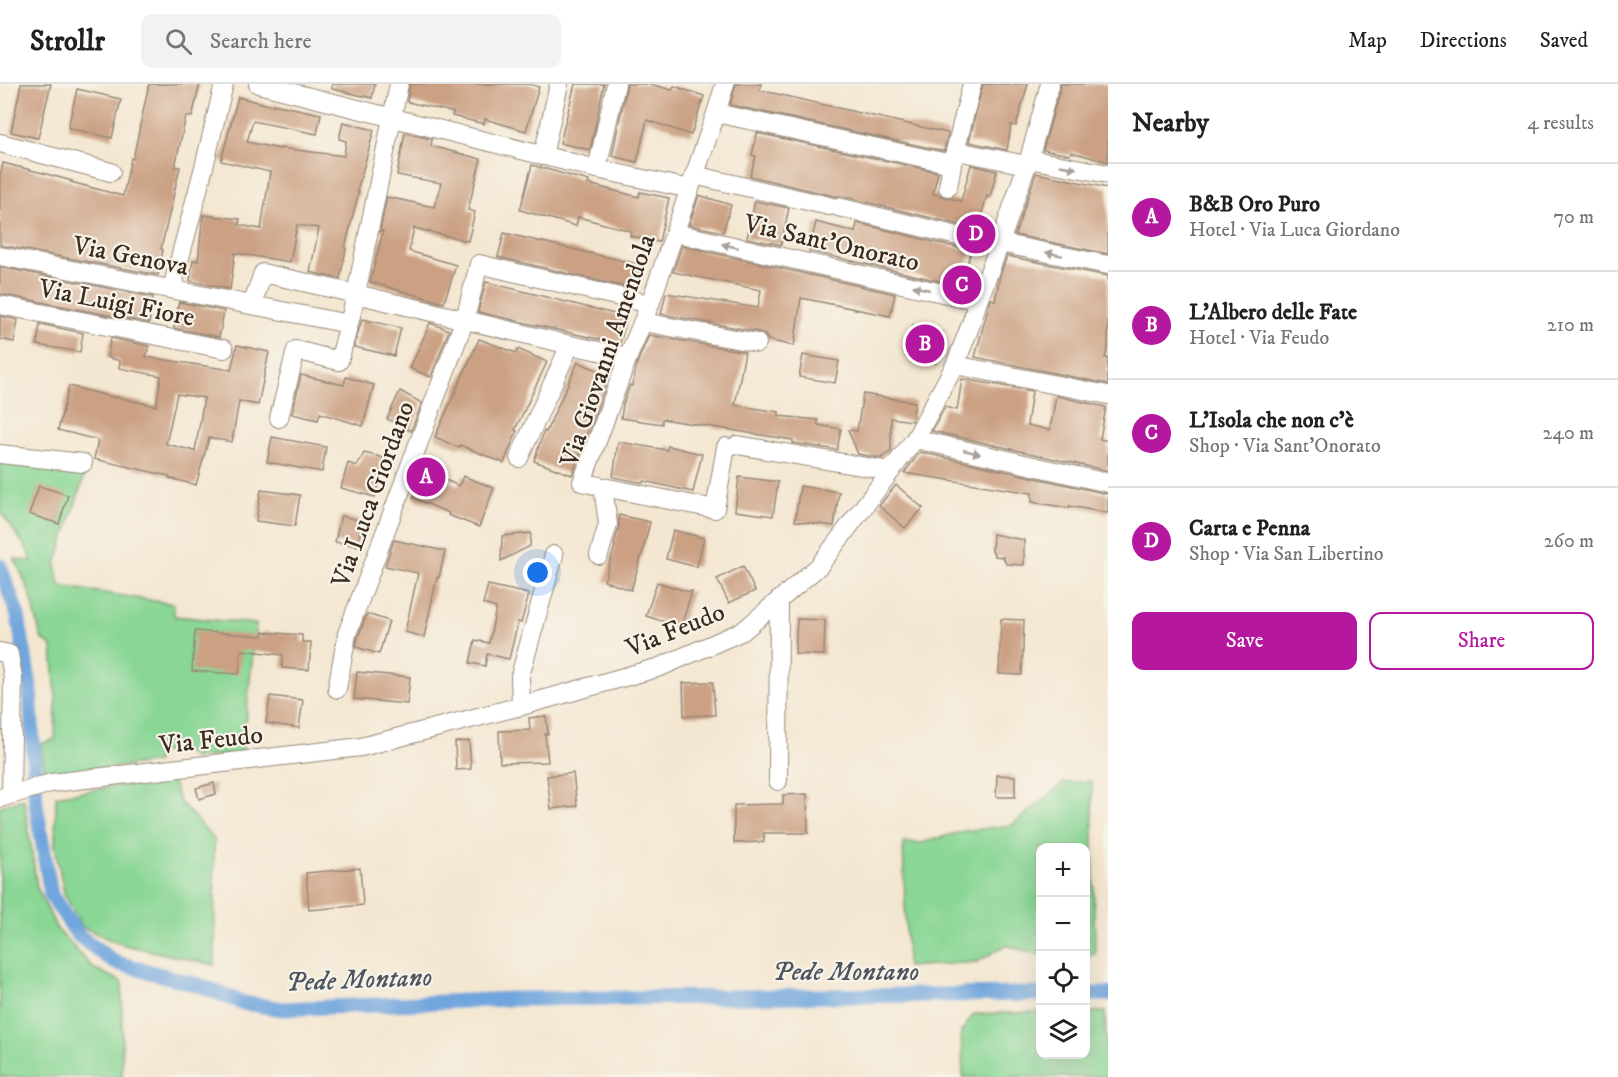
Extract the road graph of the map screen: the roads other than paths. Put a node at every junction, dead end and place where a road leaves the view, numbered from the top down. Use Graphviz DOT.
graph roads {
  1 [pos="224,84"];
  2 [pos="258,84"];
  3 [pos="399,84"];
  4 [pos="559,84"];
  5 [pos="616,84"];
  6 [pos="725,84"];
  7 [pos="972,84"];
  8 [pos="1050,84"];
  9 [pos="716,113"];
  10 [pos="392,118"];
  11 [pos="0,143"];
  12 [pos="967,153"];
  13 [pos="543,156"];
  14 [pos="1028,162"];
  15 [pos="952,164"];
  16 [pos="597,169"];
  17 [pos="111,172"];
  18 [pos="1108,174"];
  19 [pos="692,182"];
  20 [pos="948,187"];
  21 [pos="675,233"];
  22 [pos="999,245"];
  23 [pos="0,256"];
  24 [pos="1108,266"];
  25 [pos="172,288"];
  26 [pos="356,294"];
  27 [pos="978,301"];
  28 [pos="0,304"];
  29 [pos="650,304"];
  30 [pos="252,305"];
  31 [pos="465,319"];
  32 [pos="643,322"];
  33 [pos="349,324"];
  34 [pos="757,343"];
  35 [pos="570,345"];
  36 [pos="224,349"];
  37 [pos="628,357"];
  38 [pos="956,365"];
  39 [pos="1108,395"];
  40 [pos="279,418"];
  41 [pos="915,439"];
  42 [pos="0,454"];
  43 [pos="519,458"];
  44 [pos="83,463"];
  45 [pos="891,471"];
  46 [pos="1108,483"];
  47 [pos="603,487"];
  48 [pos="554,555"];
  49 [pos="599,555"];
  50 [pos="779,600"];
  51 [pos="0,652"];
  52 [pos="337,689"];
  53 [pos="521,706"];
  54 [pos="778,781"];
  55 [pos="10,794"];
  1 -- 25 [label="street"];
  2 -- 10 [label="street"];
  3 -- 10 [label="street"];
  4 -- 13 [label="street"];
  5 -- 16 [label="street"];
  6 -- 9 [label="street, Via Giovanni Amendola"];
  7 -- 15 [label="street"];
  8 -- 14 [label="street, Via Feudo"];
  9 -- 15 [label="street"];
  9 -- 19 [label="street, Via Giovanni Amendola"];
  10 -- 13 [label="street"];
  10 -- 26 [label="street"];
  11 -- 17 [label="street"];
  12 -- 14 [label="street"];
  13 -- 16 [label="street"];
  14 -- 18 [label="street, one-way"];
  14 -- 22 [label="street, Via Feudo"];
  15 -- 20 [label="street"];
  16 -- 19 [label="street"];
  19 -- 21 [label="street, Via Giovanni Amendola"];
  19 -- 22 [label="street"];
  27 -- 21 [label="street, Via Sant'Onorato, one-way"];
  21 -- 29 [label="street, Via Giovanni Amendola"];
  24 -- 22 [label="street, one-way"];
  22 -- 27 [label="street, Via Feudo"];
  23 -- 25 [label="street, Via Genova"];
  25 -- 30 [label="street, Via Genova"];
  26 -- 30 [label="street"];
  26 -- 31 [label="street"];
  26 -- 33 [label="street"];
  27 -- 38 [label="street, Via Feudo"];
  28 -- 36 [label="street, Via Luigi Fiore"];
  29 -- 31 [label="street, Via Luca Giordano"];
  29 -- 32 [label="street, Via Giovanni Amendola"];
  30 -- 33 [label="street, Via Genova"];
  31 -- 35 [label="street"];
  31 -- 52 [label="street, Via Luca Giordano"];
  32 -- 34 [label="street"];
  32 -- 37 [label="street, Via Giovanni Amendola"];
  33 -- 40 [label="street"];
  35 -- 37 [label="street"];
  35 -- 43 [label="street"];
  37 -- 47 [label="street, Via Giovanni Amendola"];
  38 -- 39 [label="street"];
  38 -- 41 [label="street, Via Feudo"];
  41 -- 45 [label="street, Via Feudo"];
  41 -- 46 [label="street, one-way"];
  42 -- 44 [label="street"];
  45 -- 47 [label="street, Via Giovanni Amendola"];
  45 -- 50 [label="street, Via Feudo"];
  47 -- 49 [label="street"];
  48 -- 53 [label="street"];
  50 -- 53 [label="street, Via Feudo"];
  50 -- 54 [label="street"];
  51 -- 55 [label="street"];
  53 -- 55 [label="street, Via Feudo"];
}
